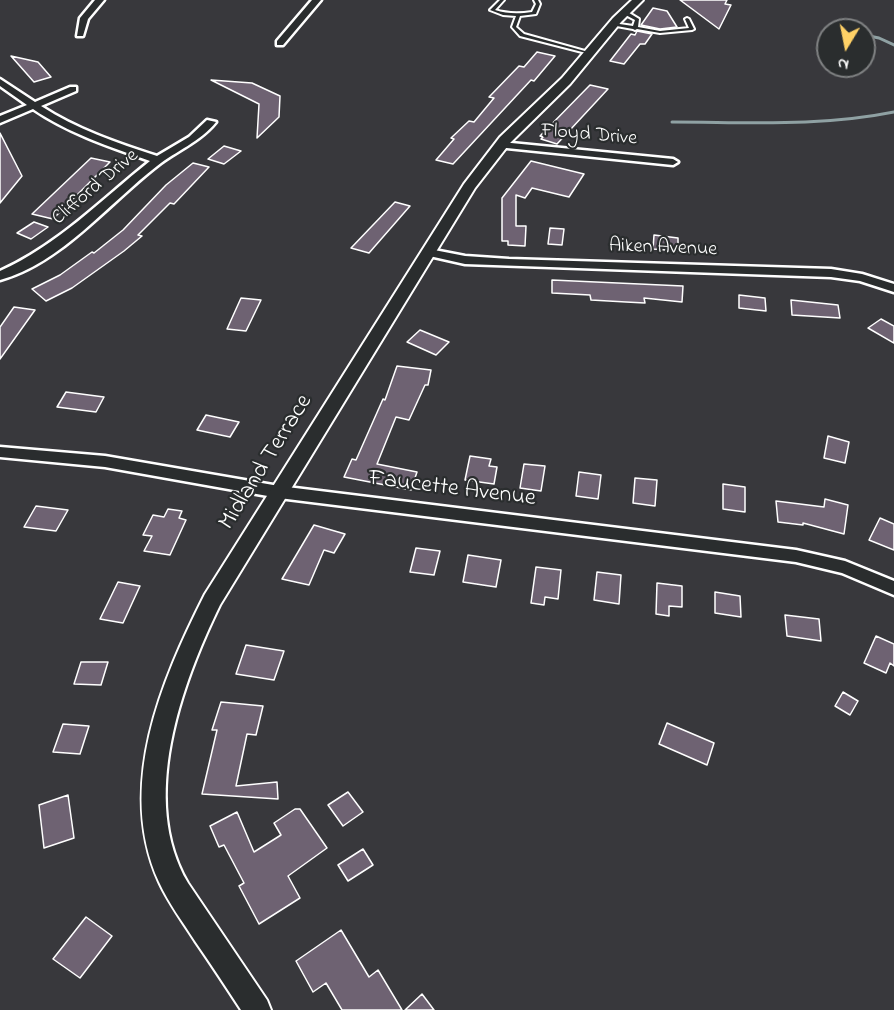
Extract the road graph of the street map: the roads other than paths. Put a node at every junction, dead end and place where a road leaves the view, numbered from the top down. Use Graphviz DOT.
graph roads {
  1 [pos="100,0"];
  2 [pos="317,0"];
  3 [pos="502,0"];
  4 [pos="536,0"];
  5 [pos="518,16"];
  6 [pos="627,16"];
  7 [pos="687,19"];
  8 [pos="80,34"];
  9 [pos="280,43"];
  10 [pos="590,53"];
  11 [pos="0,82"];
  12 [pos="73,89"];
  13 [pos="34,106"];
  14 [pos="0,120"];
  15 [pos="211,122"];
  16 [pos="501,145"];
  17 [pos="158,160"];
  18 [pos="673,162"];
  19 [pos="429,253"];
  20 [pos="0,276"];
  21 [pos="894,288"];
  22 [pos="0,452"];
  23 [pos="279,492"];
  24 [pos="894,588"];
  25 [pos="257,1010"];
  1 -- 8 [label="street"];
  2 -- 9 [label="street"];
  3 -- 5 [label="lane"];
  4 -- 5 [label="lane"];
  5 -- 10 [label="lane"];
  6 -- 7 [label="lane"];
  6 -- 10 [label="street, Midland Terrace"];
  10 -- 16 [label="street, Midland Terrace"];
  11 -- 13 [label="street"];
  12 -- 13 [label="street"];
  13 -- 14 [label="street"];
  13 -- 17 [label="street"];
  15 -- 17 [label="street, Clifford Drive"];
  16 -- 18 [label="street, Floyd Drive"];
  16 -- 19 [label="street, Midland Terrace"];
  17 -- 20 [label="street, Clifford Drive"];
  19 -- 21 [label="street, Aiken Avenue"];
  19 -- 23 [label="street, Midland Terrace"];
  22 -- 23 [label="street, Faucette Avenue"];
  23 -- 24 [label="street, Faucette Avenue"];
  23 -- 25 [label="street, Midland Terrace"];
}
